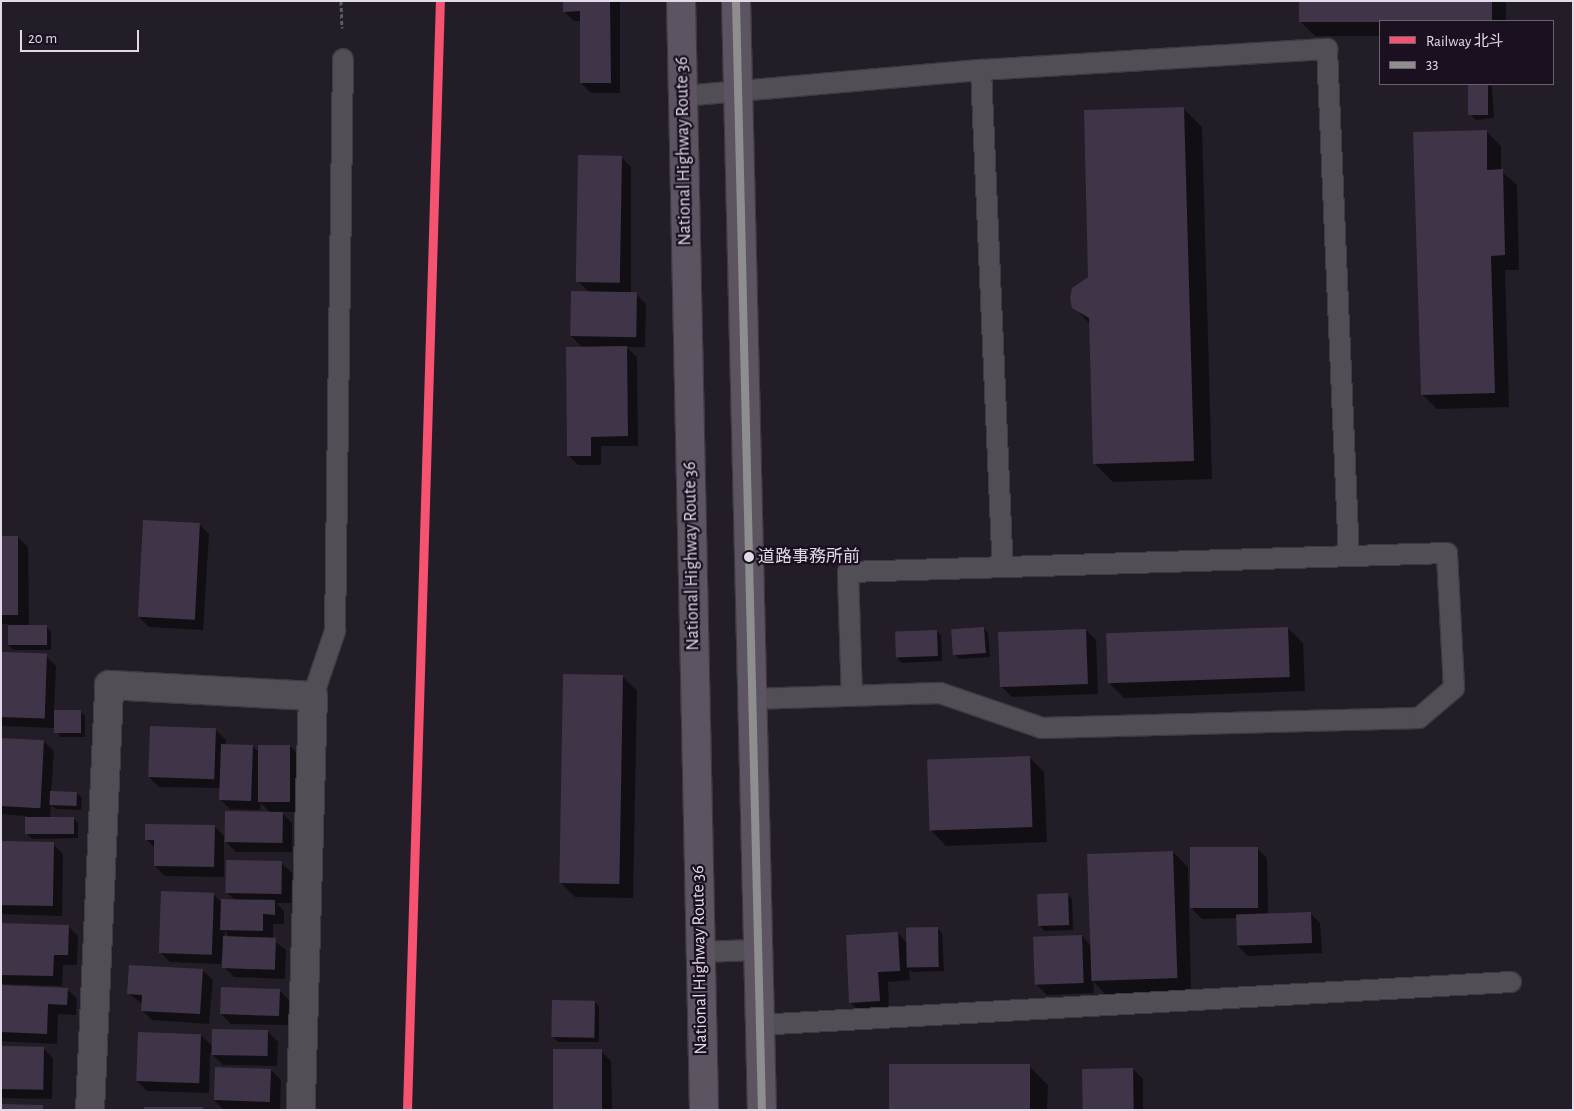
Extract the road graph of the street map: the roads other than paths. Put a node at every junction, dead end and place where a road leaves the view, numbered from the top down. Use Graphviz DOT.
graph roads {
  1 [pos="681,1"];
  2 [pos="736,1"];
  3 [pos="343,59"];
  4 [pos="981,70"];
  5 [pos="738,92"];
  6 [pos="683,96"];
  7 [pos="1349,556"];
  8 [pos="1003,567"];
  9 [pos="313,696"];
  10 [pos="852,696"];
  11 [pos="750,699"];
  12 [pos="756,950"];
  13 [pos="700,952"];
  14 [pos="1511,982"];
  15 [pos="758,1025"];
  16 [pos="90,1110"];
  17 [pos="301,1110"];
  18 [pos="704,1110"];
  19 [pos="762,1110"];
  1 -- 6 [label="highway, National Highway Route 36"];
  2 -- 5 [label="highway"];
  3 -- 9 [label="lane"];
  4 -- 5 [label="lane"];
  4 -- 7 [label="lane"];
  4 -- 8 [label="lane"];
  5 -- 6 [label="lane"];
  5 -- 11 [label="highway"];
  6 -- 13 [label="highway, National Highway Route 36"];
  7 -- 8 [label="lane"];
  7 -- 10 [label="lane"];
  8 -- 10 [label="lane"];
  9 -- 16 [label="street"];
  9 -- 17 [label="street"];
  10 -- 11 [label="lane"];
  11 -- 12 [label="highway"];
  12 -- 13 [label="lane"];
  12 -- 15 [label="highway"];
  13 -- 18 [label="highway, National Highway Route 36"];
  14 -- 15 [label="lane"];
  15 -- 19 [label="highway"];
}
